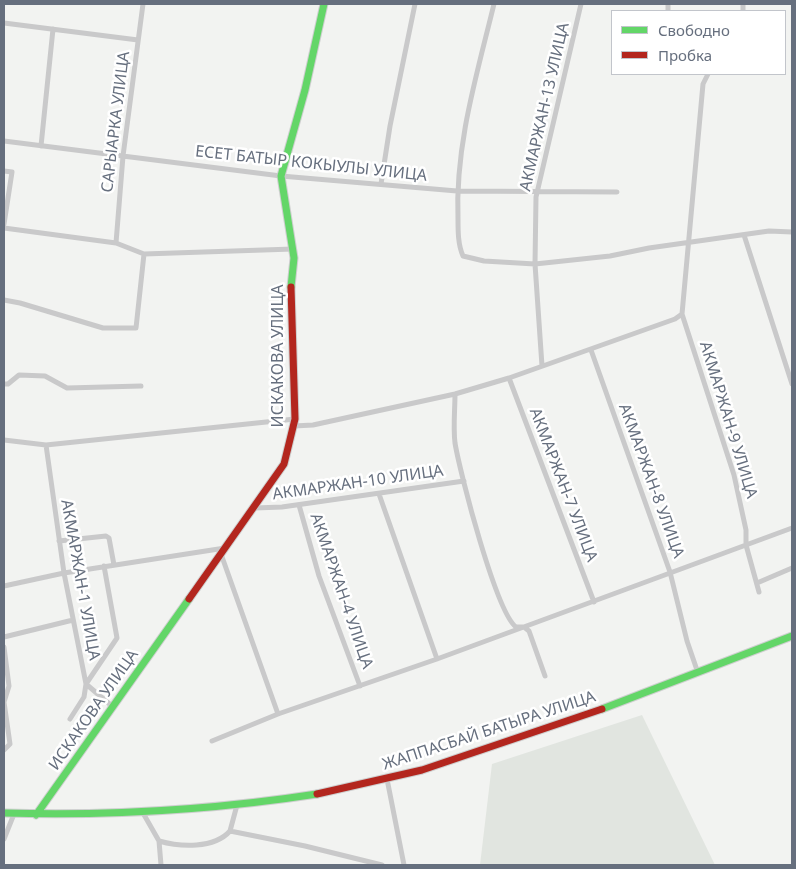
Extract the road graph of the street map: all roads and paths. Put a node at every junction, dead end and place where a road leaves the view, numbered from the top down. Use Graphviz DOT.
graph roads {
  1 [pos="142,4"];
  2 [pos="324,4"];
  3 [pos="416,4"];
  4 [pos="494,4"];
  5 [pos="581,4"];
  6 [pos="4,23"];
  7 [pos="53,29"];
  8 [pos="138,40"];
  9 [pos="708,75"];
  10 [pos="4,141"];
  11 [pos="41,146"];
  12 [pos="123,156"];
  13 [pos="4,171"];
  14 [pos="281,176"];
  15 [pos="381,184"];
  16 [pos="457,190"];
  17 [pos="537,191"];
  18 [pos="617,192"];
  19 [pos="4,224"];
  20 [pos="4,228"];
  21 [pos="792,234"];
  22 [pos="744,235"];
  23 [pos="116,243"];
  24 [pos="690,243"];
  25 [pos="292,249"];
  26 [pos="144,254"];
  27 [pos="535,264"];
  28 [pos="4,300"];
  29 [pos="682,314"];
  30 [pos="591,350"];
  31 [pos="542,366"];
  32 [pos="509,378"];
  33 [pos="4,384"];
  34 [pos="792,384"];
  35 [pos="140,386"];
  36 [pos="455,394"];
  37 [pos="294,422"];
  38 [pos="4,440"];
  39 [pos="46,445"];
  40 [pos="464,481"];
  41 [pos="379,494"];
  42 [pos="299,505"];
  43 [pos="254,508"];
  44 [pos="792,528"];
  45 [pos="59,541"];
  46 [pos="746,545"];
  47 [pos="224,550"];
  48 [pos="114,565"];
  49 [pos="104,566"];
  50 [pos="792,568"];
  51 [pos="670,572"];
  52 [pos="64,573"];
  53 [pos="756,584"];
  54 [pos="4,586"];
  55 [pos="759,592"];
  56 [pos="594,602"];
  57 [pos="73,620"];
  58 [pos="524,628"];
  59 [pos="792,636"];
  60 [pos="4,637"];
  61 [pos="4,647"];
  62 [pos="4,658"];
  63 [pos="437,660"];
  64 [pos="698,673"];
  65 [pos="545,676"];
  66 [pos="86,684"];
  67 [pos="360,686"];
  68 [pos="113,707"];
  69 [pos="278,714"];
  70 [pos="70,719"];
  71 [pos="212,741"];
  72 [pos="4,750"];
  73 [pos="387,779"];
  74 [pos="237,805"];
  75 [pos="143,812"];
  76 [pos="4,813"];
  77 [pos="14,814"];
  78 [pos="36,814"];
  79 [pos="230,831"];
  80 [pos="4,839"];
  81 [pos="159,841"];
  82 [pos="161,865"];
  83 [pos="382,865"];
  84 [pos="404,865"];
  1 -- 8 [label="street, САРЫАРКА УЛИЦА"];
  2 -- 14 [label="street, ИСКАКОВА УЛИЦА"];
  3 -- 15 [label="street"];
  4 -- 16 [label="street"];
  5 -- 17 [label="street, АКМАРЖАН-13 УЛИЦА"];
  6 -- 7 [label="street"];
  7 -- 8 [label="street"];
  7 -- 11 [label="street"];
  8 -- 12 [label="street, САРЫАРКА УЛИЦА"];
  9 -- 24 [label="street"];
  10 -- 11 [label="street, ЕСЕТ БАТЫР КОКЫУЛЫ УЛИЦА"];
  11 -- 12 [label="street, ЕСЕТ БАТЫР КОКЫУЛЫ УЛИЦА"];
  12 -- 14 [label="street, ЕСЕТ БАТЫР КОКЫУЛЫ УЛИЦА"];
  12 -- 23 [label="street, САРЫАРКА УЛИЦА"];
  13 -- 19 [label="street"];
  14 -- 15 [label="street, ЕСЕТ БАТЫР КОКЫУЛЫ УЛИЦА"];
  14 -- 25 [label="street, ИСКАКОВА УЛИЦА"];
  15 -- 16 [label="street, ЕСЕТ БАТЫР КОКЫУЛЫ УЛИЦА"];
  16 -- 17 [label="street, ЕСЕТ БАТЫР КОКЫУЛЫ УЛИЦА"];
  16 -- 27 [label="street"];
  17 -- 18 [label="street, ЕСЕТ БАТЫР КОКЫУЛЫ УЛИЦА"];
  17 -- 27 [label="street, АКМАРЖАН-13 УЛИЦА"];
  20 -- 23 [label="street"];
  21 -- 22 [label="street"];
  22 -- 24 [label="street"];
  22 -- 34 [label="street"];
  23 -- 26 [label="street"];
  24 -- 27 [label="street"];
  24 -- 29 [label="street"];
  25 -- 26 [label="street"];
  25 -- 37 [label="street, ИСКАКОВА УЛИЦА"];
  26 -- 28 [label="street"];
  27 -- 31 [label="street, АКМАРЖАН-13 УЛИЦА"];
  29 -- 30 [label="street"];
  29 -- 46 [label="street, АКМАРЖАН-9 УЛИЦА"];
  30 -- 31 [label="street"];
  30 -- 51 [label="street, АКМАРЖАН-8 УЛИЦА"];
  31 -- 32 [label="street"];
  32 -- 36 [label="street"];
  32 -- 56 [label="street, АКМАРЖАН-7 УЛИЦА"];
  33 -- 35 [label="street"];
  36 -- 37 [label="street"];
  36 -- 40 [label="street"];
  37 -- 39 [label="street"];
  37 -- 43 [label="street, ИСКАКОВА УЛИЦА"];
  38 -- 39 [label="street"];
  39 -- 45 [label="street, АКМАРЖАН-1 УЛИЦА"];
  40 -- 41 [label="street, АКМАРЖАН-10 УЛИЦА"];
  40 -- 58 [label="street"];
  41 -- 42 [label="street, АКМАРЖАН-10 УЛИЦА"];
  41 -- 63 [label="street"];
  42 -- 43 [label="street, АКМАРЖАН-10 УЛИЦА"];
  42 -- 67 [label="street, АКМАРЖАН-4 УЛИЦА"];
  43 -- 47 [label="street, ИСКАКОВА УЛИЦА"];
  44 -- 46 [label="street"];
  45 -- 48 [label="street"];
  45 -- 52 [label="street, АКМАРЖАН-1 УЛИЦА"];
  46 -- 51 [label="street"];
  46 -- 53 [label="street, АКМАРЖАН-9 УЛИЦА"];
  47 -- 48 [label="street"];
  47 -- 68 [label="street, ИСКАКОВА УЛИЦА"];
  47 -- 69 [label="street"];
  48 -- 49 [label="street"];
  49 -- 52 [label="street"];
  49 -- 66 [label="street"];
  50 -- 53 [label="street"];
  51 -- 56 [label="street"];
  51 -- 64 [label="street, АКМАРЖАН-8 УЛИЦА"];
  52 -- 54 [label="street"];
  52 -- 57 [label="street, АКМАРЖАН-1 УЛИЦА"];
  53 -- 55 [label="street, АКМАРЖАН-9 УЛИЦА"];
  56 -- 58 [label="street"];
  57 -- 60 [label="street"];
  57 -- 66 [label="street, АКМАРЖАН-1 УЛИЦА"];
  58 -- 63 [label="street"];
  58 -- 65 [label="street"];
  59 -- 64 [label="street, ЖАППАСБАЙ БАТЫРА УЛИЦА"];
  61 -- 62 [label="street"];
  62 -- 72 [label="street"];
  63 -- 67 [label="street"];
  64 -- 73 [label="street, ЖАППАСБАЙ БАТЫРА УЛИЦА"];
  66 -- 68 [label="street, АКМАРЖАН-1 УЛИЦА"];
  66 -- 70 [label="street"];
  67 -- 69 [label="street"];
  68 -- 78 [label="street, ИСКАКОВА УЛИЦА"];
  69 -- 71 [label="street"];
  73 -- 74 [label="street, ЖАППАСБАЙ БАТЫРА УЛИЦА"];
  73 -- 84 [label="street"];
  74 -- 75 [label="street, ЖАППАСБАЙ БАТЫРА УЛИЦА"];
  74 -- 79 [label="street"];
  75 -- 78 [label="street, ЖАППАСБАЙ БАТЫРА УЛИЦА"];
  75 -- 81 [label="street"];
  76 -- 77 [label="street, ЖАППАСБАЙ БАТЫРА УЛИЦА"];
  77 -- 78 [label="street, ЖАППАСБАЙ БАТЫРА УЛИЦА"];
  77 -- 80 [label="street"];
  79 -- 81 [label="street"];
  79 -- 83 [label="street"];
  81 -- 82 [label="street"];
}
